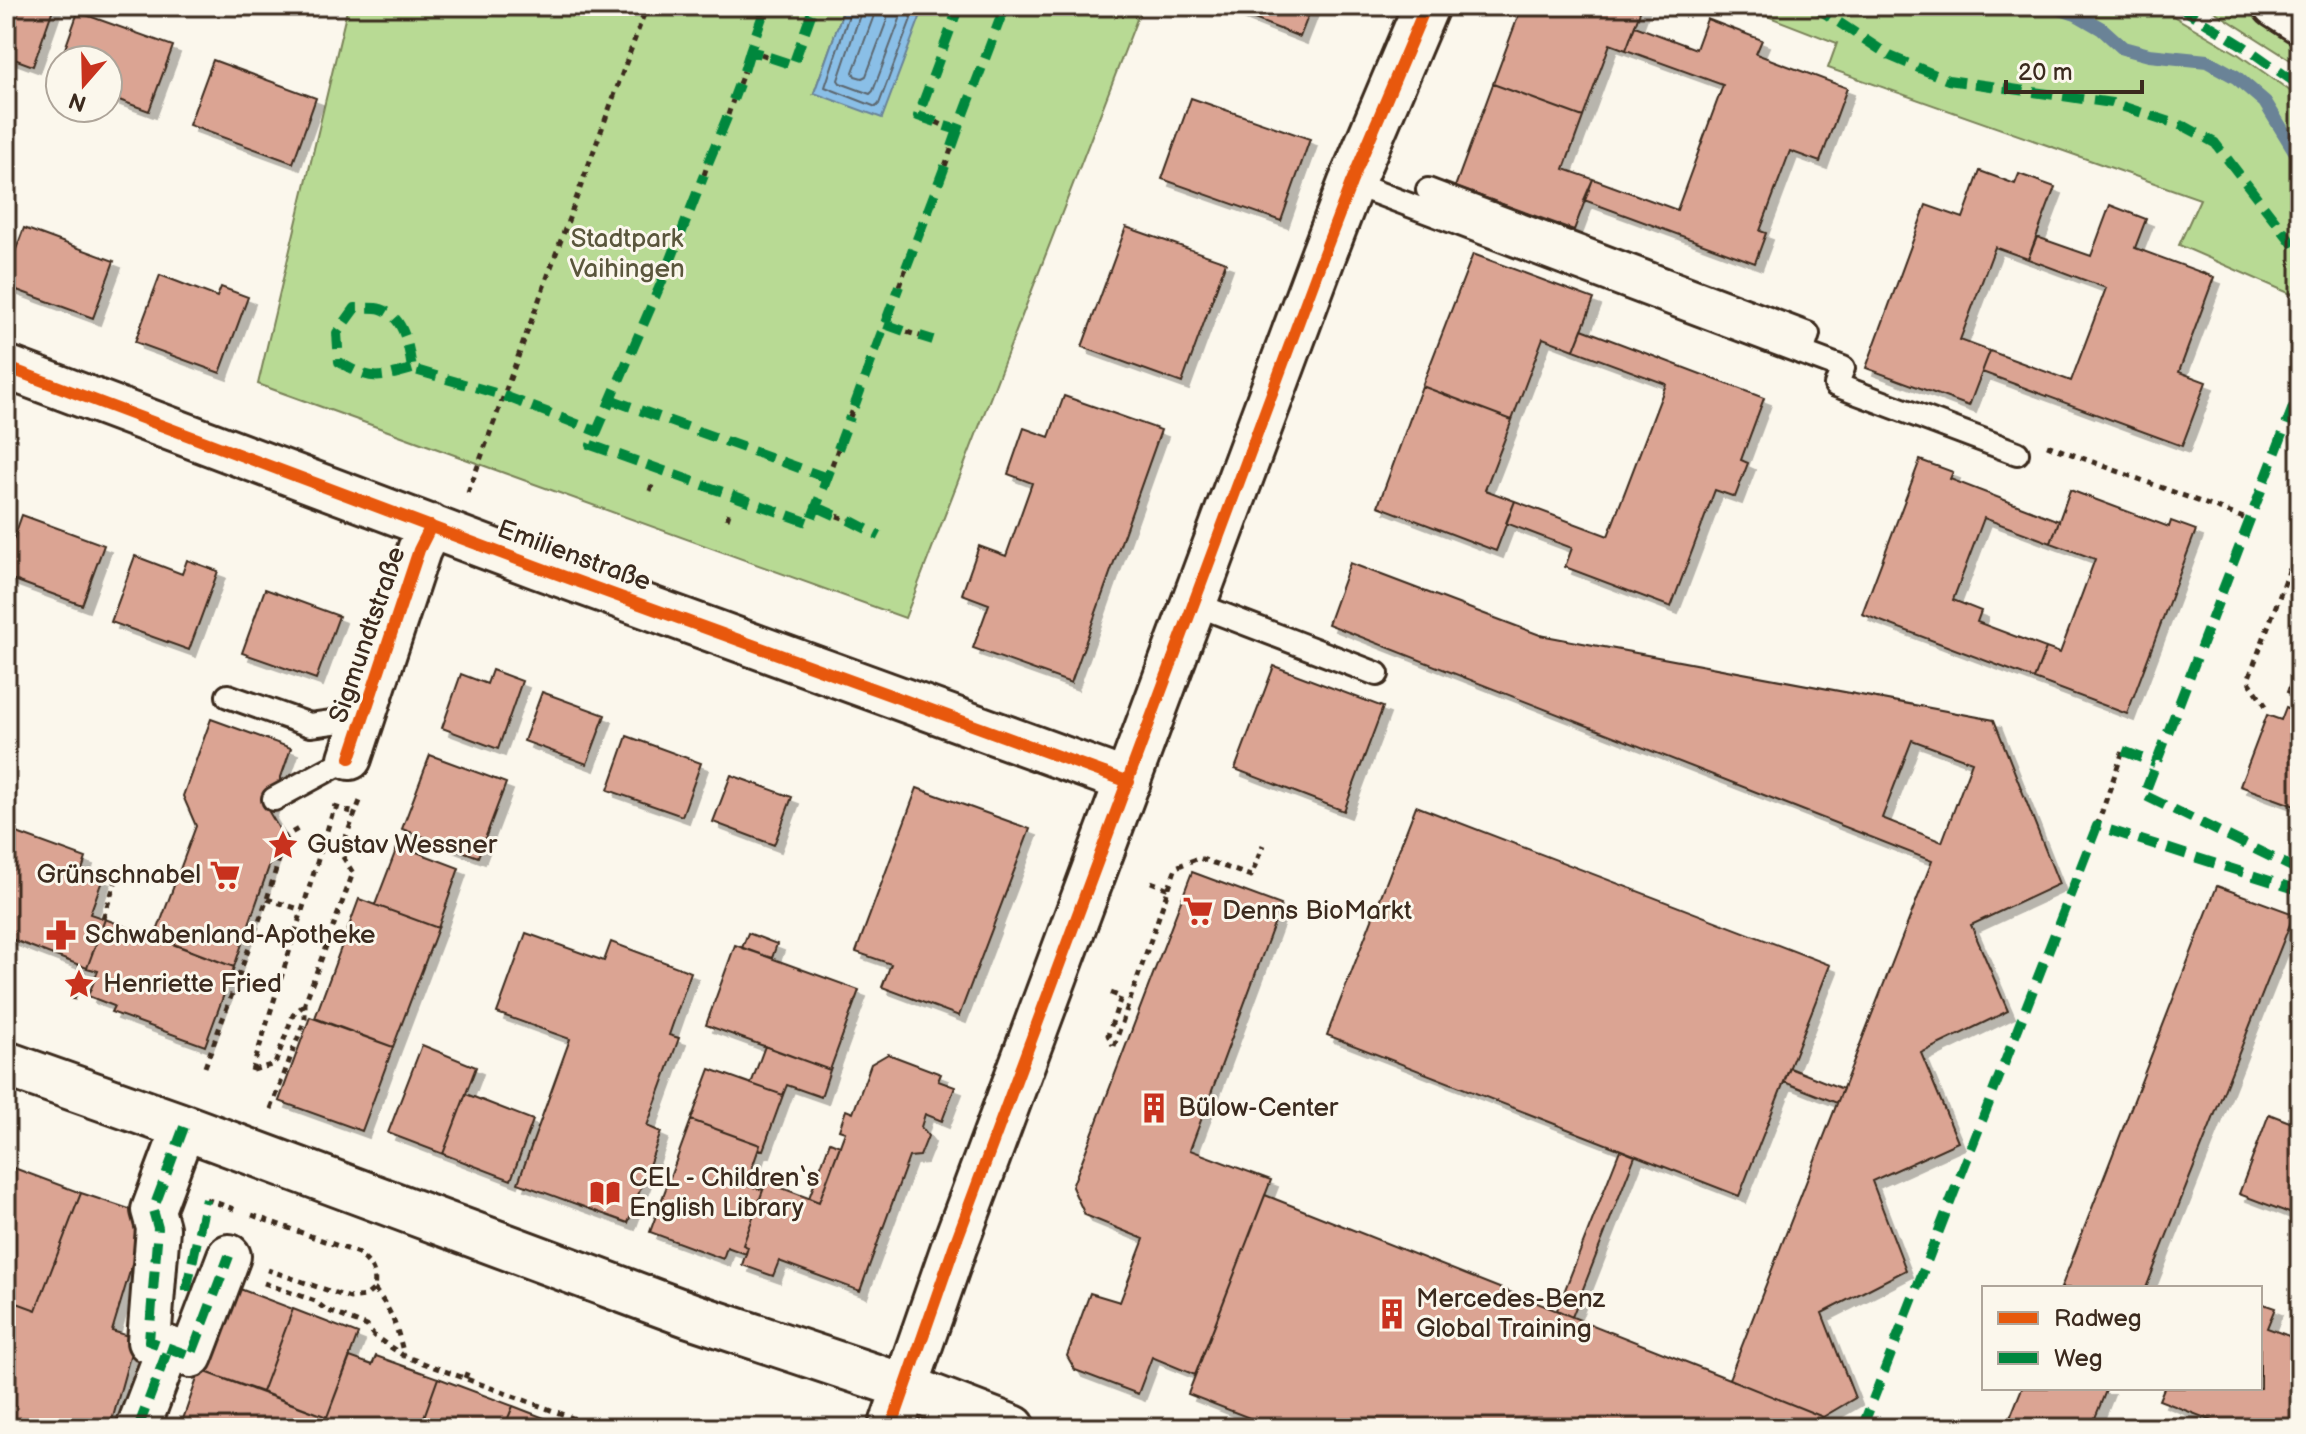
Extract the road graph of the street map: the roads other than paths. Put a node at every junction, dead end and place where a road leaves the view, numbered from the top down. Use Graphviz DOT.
graph roads {
  1 [pos="1426,6"];
  2 [pos="2275,6"];
  3 [pos="2300,22"];
  4 [pos="1351,183"];
  5 [pos="1428,190"];
  6 [pos="1802,353"];
  7 [pos="6,367"];
  8 [pos="2017,453"];
  9 [pos="431,526"];
  10 [pos="1195,604"];
  11 [pos="1377,674"];
  12 [pos="228,696"];
  13 [pos="363,718"];
  14 [pos="357,774"];
  15 [pos="1129,782"];
  16 [pos="274,799"];
  17 [pos="6,1064"];
  18 [pos="184,1127"];
  19 [pos="229,1256"];
  20 [pos="168,1349"];
  21 [pos="906,1387"];
  22 [pos="138,1428"];
  23 [pos="891,1428"];
  24 [pos="1013,1428"];
  1 -- 4 [label="main road"];
  2 -- 3 [label="street"];
  4 -- 6 [label="lane"];
  4 -- 10 [label="main road"];
  5 -- 6 [label="lane"];
  6 -- 8 [label="lane"];
  7 -- 9 [label="street, Emilienstraße"];
  9 -- 13 [label="street, Sigmundtstraße"];
  9 -- 15 [label="street, Emilienstraße"];
  10 -- 11 [label="lane"];
  10 -- 15 [label="main road"];
  12 -- 13 [label="lane"];
  13 -- 14 [label="street, Sigmundtstraße"];
  14 -- 16 [label="lane"];
  15 -- 21 [label="main road"];
  17 -- 18 [label="main road"];
  18 -- 20 [label="street"];
  18 -- 21 [label="main road"];
  19 -- 20 [label="street"];
  20 -- 22 [label="street"];
  21 -- 23 [label="main road"];
  21 -- 24 [label="main road"];
}
